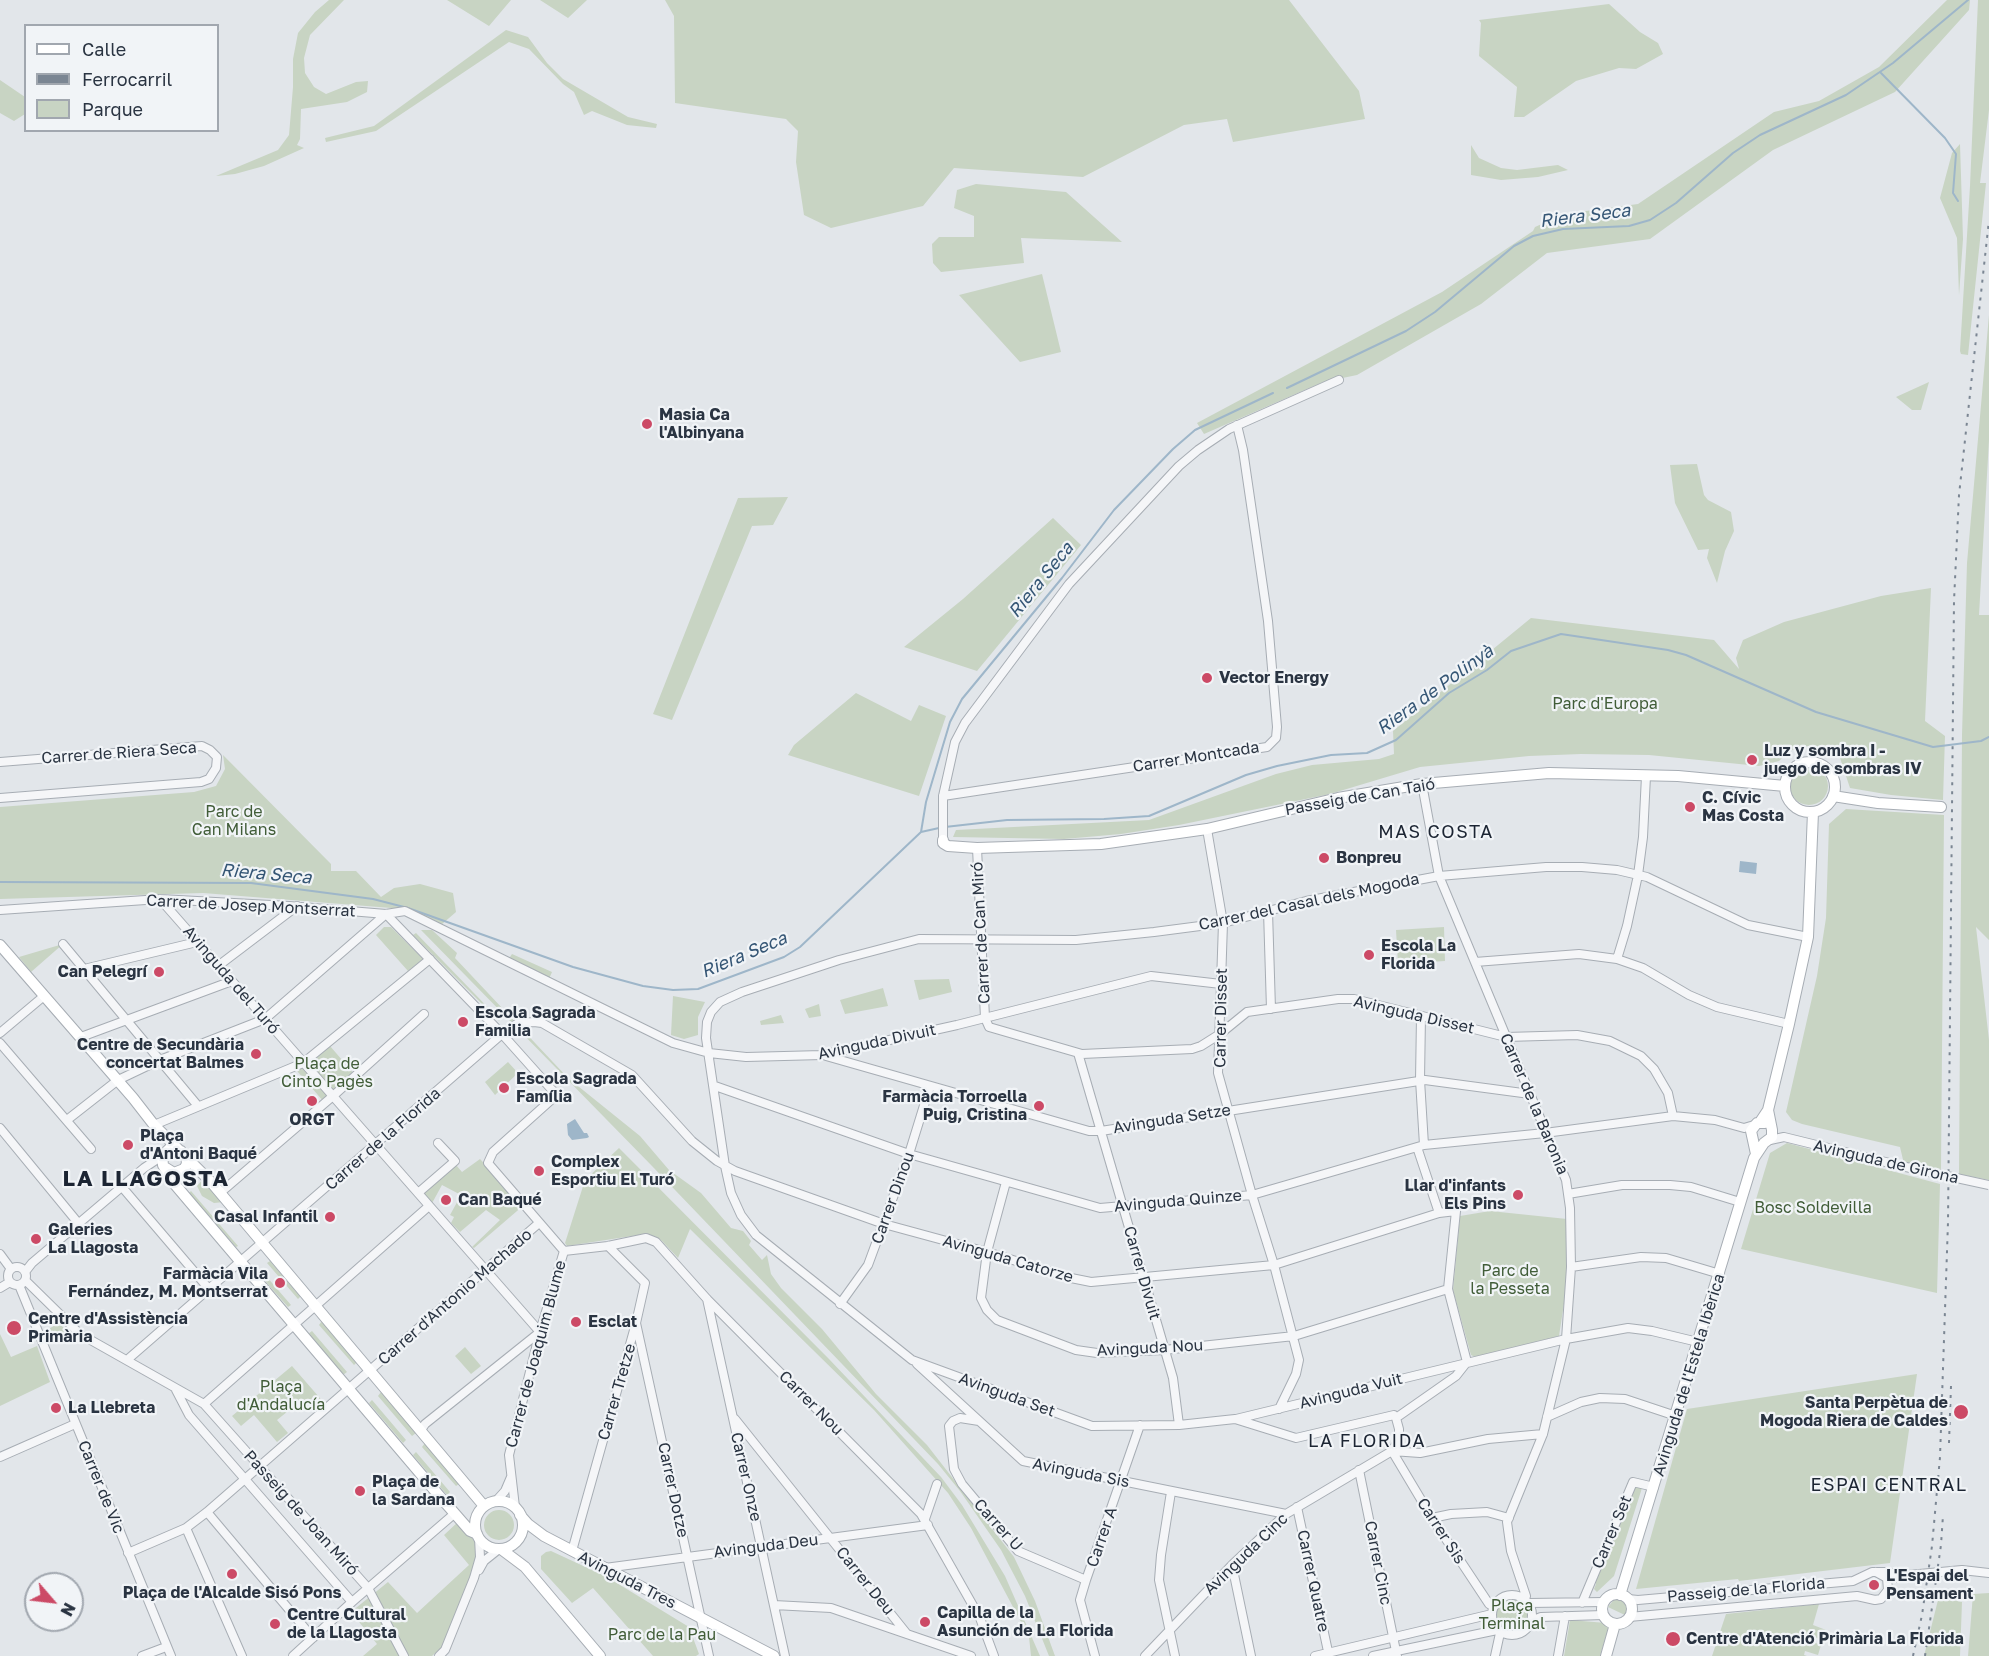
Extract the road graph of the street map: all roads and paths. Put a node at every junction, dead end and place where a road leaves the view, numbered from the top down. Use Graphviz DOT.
graph roads {
  1 [pos="1339,380"];
  2 [pos="1237,425"];
  3 [pos="0,762"];
  4 [pos="1646,776"];
  5 [pos="1422,784"];
  6 [pos="1785,786"];
  7 [pos="943,796"];
  8 [pos="1833,796"];
  9 [pos="0,798"];
  10 [pos="1941,807"];
  11 [pos="1813,812"];
  12 [pos="1207,829"];
  13 [pos="943,840"];
  14 [pos="977,848"];
  15 [pos="1638,875"];
  16 [pos="1440,876"];
  17 [pos="160,899"];
  18 [pos="297,906"];
  19 [pos="0,910"];
  20 [pos="1268,911"];
  21 [pos="390,913"];
  22 [pos="1223,923"];
  23 [pos="1808,937"];
  24 [pos="981,940"];
  25 [pos="198,942"];
  26 [pos="63,944"];
  27 [pos="0,945"];
  28 [pos="430,959"];
  29 [pos="1617,959"];
  30 [pos="1475,962"];
  31 [pos="218,966"];
  32 [pos="84,969"];
  33 [pos="543,979"];
  34 [pos="231,981"];
  35 [pos="1221,984"];
  36 [pos="44,996"];
  37 [pos="1271,1009"];
  38 [pos="424,1014"];
  39 [pos="1421,1016"];
  40 [pos="985,1018"];
  41 [pos="265,1019"];
  42 [pos="126,1020"];
  43 [pos="1789,1024"];
  44 [pos="0,1033"];
  45 [pos="502,1034"];
  46 [pos="1220,1034"];
  47 [pos="81,1037"];
  48 [pos="1506,1037"];
  49 [pos="0,1043"];
  50 [pos="709,1053"];
  51 [pos="1078,1053"];
  52 [pos="822,1056"];
  53 [pos="160,1060"];
  54 [pos="303,1063"];
  55 [pos="118,1080"];
  56 [pos="1420,1080"];
  57 [pos="715,1086"];
  58 [pos="930,1086"];
  59 [pos="1530,1094"];
  60 [pos="333,1096"];
  61 [pos="198,1106"];
  62 [pos="1228,1110"];
  63 [pos="1673,1116"];
  64 [pos="68,1120"];
  65 [pos="156,1126"];
  66 [pos="0,1128"];
  67 [pos="1101,1131"];
  68 [pos="1760,1132"];
  69 [pos="1545,1133"];
  70 [pos="438,1143"];
  71 [pos="376,1145"];
  72 [pos="1421,1146"];
  73 [pos="91,1149"];
  74 [pos="183,1153"];
  75 [pos="163,1154"];
  76 [pos="909,1154"];
  77 [pos="725,1166"];
  78 [pos="166,1168"];
  79 [pos="1006,1182"];
  80 [pos="1989,1185"];
  81 [pos="122,1187"];
  82 [pos="220,1193"];
  83 [pos="418,1193"];
  84 [pos="1252,1194"];
  85 [pos="1568,1194"];
  86 [pos="1740,1202"];
  87 [pos="429,1206"];
  88 [pos="1123,1207"];
  89 [pos="1439,1213"];
  90 [pos="539,1223"];
  91 [pos="80,1224"];
  92 [pos="884,1224"];
  93 [pos="263,1243"];
  94 [pos="608,1246"];
  95 [pos="564,1251"];
  96 [pos="987,1252"];
  97 [pos="0,1254"];
  98 [pos="240,1262"];
  99 [pos="1274,1265"];
  100 [pos="1571,1267"];
  101 [pos="11,1269"];
  102 [pos="486,1270"];
  103 [pos="1720,1274"];
  104 [pos="1142,1279"];
  105 [pos="20,1280"];
  106 [pos="0,1288"];
  107 [pos="209,1289"];
  108 [pos="1448,1289"];
  109 [pos="707,1299"];
  110 [pos="840,1304"];
  111 [pos="315,1306"];
  112 [pos="636,1323"];
  113 [pos="294,1324"];
  114 [pos="540,1332"];
  115 [pos="1294,1336"];
  116 [pos="1566,1339"];
  117 [pos="1698,1342"];
  118 [pos="1164,1350"];
  119 [pos="127,1360"];
  120 [pos="912,1360"];
  121 [pos="1467,1362"];
  122 [pos="370,1371"];
  123 [pos="349,1389"];
  124 [pos="176,1390"];
  125 [pos="204,1404"];
  126 [pos="1279,1409"];
  127 [pos="732,1416"];
  128 [pos="1676,1416"];
  129 [pos="1546,1417"];
  130 [pos="1396,1418"];
  131 [pos="1235,1419"];
  132 [pos="979,1421"];
  133 [pos="75,1424"];
  134 [pos="1140,1425"];
  135 [pos="1179,1425"];
  136 [pos="421,1430"];
  137 [pos="1543,1434"];
  138 [pos="1392,1451"];
  139 [pos="0,1457"];
  140 [pos="259,1467"];
  141 [pos="1359,1470"];
  142 [pos="511,1477"];
  143 [pos="246,1479"];
  144 [pos="1121,1481"];
  145 [pos="937,1484"];
  146 [pos="1654,1487"];
  147 [pos="1171,1492"];
  148 [pos="496,1501"];
  149 [pos="484,1506"];
  150 [pos="1297,1507"];
  151 [pos="518,1511"];
  152 [pos="207,1512"];
  153 [pos="454,1514"];
  154 [pos="1286,1514"];
  155 [pos="1432,1518"];
  156 [pos="1509,1518"];
  157 [pos="927,1522"];
  158 [pos="186,1528"];
  159 [pos="478,1536"];
  160 [pos="544,1536"];
  161 [pos="830,1538"];
  162 [pos="518,1540"];
  163 [pos="762,1546"];
  164 [pos="500,1549"];
  165 [pos="572,1551"];
  166 [pos="128,1553"];
  167 [pos="688,1556"];
  168 [pos="1232,1565"];
  169 [pos="525,1567"];
  170 [pos="605,1568"];
  171 [pos="1876,1572"];
  172 [pos="1989,1572"];
  173 [pos="1899,1576"];
  174 [pos="1863,1577"];
  175 [pos="474,1578"];
  176 [pos="1086,1580"];
  177 [pos="1888,1580"];
  178 [pos="368,1588"];
  179 [pos="1864,1596"];
  180 [pos="1624,1597"];
  181 [pos="1527,1601"];
  182 [pos="352,1602"];
  183 [pos="1604,1602"];
  184 [pos="1582,1603"];
  185 [pos="774,1605"];
  186 [pos="1493,1611"];
  187 [pos="1603,1615"];
  188 [pos="1565,1616"];
  189 [pos="1629,1617"];
  190 [pos="702,1619"];
  191 [pos="1532,1621"];
  192 [pos="1615,1624"];
  193 [pos="1171,1627"];
  194 [pos="1499,1631"];
  195 [pos="907,1634"];
  196 [pos="313,1638"];
  197 [pos="1393,1638"];
  198 [pos="166,1647"];
  199 [pos="1396,1653"];
  200 [pos="1329,1654"];
  201 [pos="142,1656"];
  202 [pos="171,1656"];
  203 [pos="242,1656"];
  204 [pos="293,1656"];
  205 [pos="404,1656"];
  206 [pos="439,1656"];
  207 [pos="600,1656"];
  208 [pos="710,1656"];
  209 [pos="774,1656"];
  210 [pos="785,1656"];
  211 [pos="971,1656"];
  212 [pos="994,1656"];
  213 [pos="1095,1656"];
  214 [pos="1145,1656"];
  215 [pos="1175,1656"];
  216 [pos="1251,1656"];
  217 [pos="1315,1656"];
  218 [pos="1373,1656"];
  219 [pos="1495,1656"];
  220 [pos="1558,1656"];
  221 [pos="1606,1656"];
  1 -- 2 [label="street"];
  2 -- 7 [label="street"];
  2 -- 7 [label="street, Carrer Montcada"];
  3 -- 9 [label="street, Carrer de Riera Seca"];
  4 -- 5 [label="main road, Passeig de Can Taió"];
  4 -- 6 [label="main road, Passeig de Can Taió"];
  4 -- 15 [label="street"];
  5 -- 12 [label="main road, Passeig de Can Taió"];
  5 -- 16 [label="street, Carrer de la Baronia"];
  6 -- 8 [label="main road"];
  6 -- 11 [label="main road"];
  7 -- 13 [label="street"];
  8 -- 10 [label="main road"];
  8 -- 11 [label="main road"];
  11 -- 23 [label="main road, Avinguda de l'Estela Ibèrica"];
  12 -- 14 [label="main road, Passeig de Can Taió"];
  12 -- 22 [label="street, Carrer Disset"];
  13 -- 14 [label="main road, Passeig de Can Taió"];
  14 -- 24 [label="street, Carrer de Can Miró"];
  15 -- 16 [label="street, Carrer del Casal dels Mogoda"];
  15 -- 23 [label="street, Carrer del Casal dels Mogoda"];
  15 -- 29 [label="street"];
  16 -- 20 [label="street, Carrer del Casal dels Mogoda"];
  16 -- 30 [label="street, Carrer de la Baronia"];
  17 -- 18 [label="street, Carrer de Josep Montserrat"];
  17 -- 19 [label="street, Carrer de Josep Montserrat"];
  17 -- 25 [label="street, Avinguda del Turó"];
  18 -- 21 [label="street, Carrer de Josep Montserrat"];
  18 -- 31 [label="street"];
  20 -- 22 [label="street, Carrer del Casal dels Mogoda"];
  20 -- 37 [label="street"];
  21 -- 28 [label="street"];
  21 -- 33 [label="street, Carrer de Josep Montserrat"];
  21 -- 41 [label="street"];
  22 -- 24 [label="street, Carrer del Casal dels Mogoda"];
  22 -- 35 [label="street, Carrer Disset"];
  23 -- 43 [label="main road, Avinguda de l'Estela Ibèrica"];
  24 -- 40 [label="street, Carrer de Can Miró"];
  24 -- 50 [label="street, Carrer del Casal dels Mogoda"];
  25 -- 31 [label="street, Avinguda del Turó"];
  25 -- 32 [label="street"];
  26 -- 32 [label="street"];
  27 -- 36 [label="main road"];
  28 -- 45 [label="street"];
  28 -- 54 [label="street"];
  29 -- 30 [label="street"];
  29 -- 43 [label="street"];
  30 -- 48 [label="street, Carrer de la Baronia"];
  31 -- 34 [label="street, Avinguda del Turó"];
  32 -- 42 [label="street"];
  33 -- 50 [label="street, Avinguda Divuit"];
  34 -- 41 [label="street, Avinguda del Turó"];
  34 -- 42 [label="street"];
  35 -- 40 [label="street, Avinguda Divuit"];
  35 -- 46 [label="street, Carrer Disset"];
  36 -- 44 [label="street"];
  36 -- 47 [label="main road"];
  37 -- 39 [label="street, Avinguda Disset"];
  37 -- 46 [label="street, Avinguda Disset"];
  38 -- 60 [label="street"];
  39 -- 48 [label="street, Avinguda Disset"];
  39 -- 56 [label="street"];
  40 -- 51 [label="street, Avinguda Disset"];
  40 -- 52 [label="street, Avinguda Divuit"];
  41 -- 53 [label="street"];
  41 -- 54 [label="street, Avinguda del Turó"];
  42 -- 47 [label="street"];
  42 -- 53 [label="street"];
  43 -- 68 [label="main road, Avinguda de l'Estela Ibèrica"];
  45 -- 71 [label="street, Carrer de la Florida"];
  45 -- 77 [label="street, Carrer de la Florida"];
  45 -- 90 [label="street, Carrer de Joaquim Blume"];
  46 -- 51 [label="street, Avinguda Disset"];
  46 -- 62 [label="street, Carrer Disset"];
  47 -- 55 [label="main road"];
  48 -- 59 [label="street, Carrer de la Baronia"];
  48 -- 63 [label="street, Avinguda Disset"];
  49 -- 64 [label="street"];
  50 -- 52 [label="street, Avinguda Divuit"];
  50 -- 57 [label="street, Avinguda Set"];
  51 -- 67 [label="street, Carrer Divuit"];
  52 -- 58 [label="street, Avinguda Setze"];
  53 -- 55 [label="street"];
  53 -- 61 [label="street"];
  54 -- 60 [label="street, Avinguda del Turó"];
  54 -- 61 [label="street"];
  55 -- 64 [label="street"];
  55 -- 65 [label="main road"];
  56 -- 59 [label="street, Avinguda Setze"];
  56 -- 62 [label="street, Avinguda Setze"];
  56 -- 72 [label="street"];
  57 -- 76 [label="street, Avinguda Quinze"];
  57 -- 77 [label="street, Avinguda Set"];
  58 -- 67 [label="street, Avinguda Setze"];
  58 -- 76 [label="street, Carrer Dinou"];
  59 -- 69 [label="street, Carrer de la Baronia"];
  60 -- 71 [label="street, Avinguda del Turó"];
  60 -- 82 [label="street"];
  61 -- 65 [label="street"];
  62 -- 67 [label="street, Avinguda Setze"];
  62 -- 84 [label="street, Carrer Disset"];
  63 -- 68 [label="street, Avinguda Quinze"];
  63 -- 69 [label="street, Avinguda Quinze"];
  64 -- 73 [label="street"];
  65 -- 74 [label="main road"];
  65 -- 75 [label="main road"];
  66 -- 91 [label="street"];
  67 -- 88 [label="street, Carrer Divuit"];
  68 -- 80 [label="street, Avinguda de Girona, bridge"];
  68 -- 86 [label="main road, Avinguda de l'Estela Ibèrica"];
  69 -- 72 [label="street, Avinguda Quinze"];
  69 -- 85 [label="street, Carrer de la Baronia"];
  70 -- 83 [label="street"];
  71 -- 83 [label="street, Avinguda del Turó"];
  71 -- 93 [label="street, Carrer de la Florida"];
  72 -- 84 [label="street, Avinguda Quinze"];
  72 -- 89 [label="street"];
  74 -- 75 [label="main road"];
  74 -- 78 [label="main road"];
  74 -- 82 [label="main road"];
  75 -- 78 [label="main road"];
  75 -- 81 [label="street"];
  76 -- 79 [label="street, Avinguda Quinze"];
  76 -- 92 [label="street, Carrer Dinou"];
  77 -- 92 [label="street, Avinguda Catorze"];
  77 -- 110 [label="street, Avinguda Set"];
  78 -- 98 [label="main road"];
  79 -- 88 [label="street, Avinguda Quinze"];
  79 -- 96 [label="street, Avinguda Nou"];
  81 -- 91 [label="street"];
  81 -- 107 [label="street"];
  82 -- 93 [label="main road"];
  83 -- 87 [label="street, Avinguda del Turó"];
  84 -- 88 [label="street, Avinguda Quinze"];
  84 -- 99 [label="street, Carrer Disset"];
  85 -- 86 [label="street"];
  85 -- 100 [label="street, Carrer de la Baronia"];
  86 -- 103 [label="main road, Avinguda de l'Estela Ibèrica"];
  87 -- 102 [label="street, Avinguda del Turó"];
  87 -- 111 [label="street"];
  88 -- 104 [label="street, Carrer Divuit"];
  89 -- 99 [label="street, Avinguda Catorze"];
  89 -- 108 [label="street"];
  90 -- 95 [label="street, Carrer de Joaquim Blume"];
  90 -- 102 [label="street, Carrer d'Antonio Machado"];
  91 -- 105 [label="street"];
  92 -- 96 [label="street, Avinguda Catorze"];
  92 -- 110 [label="street, Carrer Dinou"];
  93 -- 98 [label="street, Carrer de la Florida"];
  93 -- 111 [label="main road"];
  94 -- 95 [label="street, Carrer Nou"];
  94 -- 109 [label="street, Carrer Nou"];
  94 -- 112 [label="street, Carrer Tretze"];
  95 -- 114 [label="street, Carrer de Joaquim Blume"];
  96 -- 104 [label="street, Avinguda Catorze"];
  96 -- 118 [label="street, Avinguda Nou"];
  97 -- 101 [label="street"];
  98 -- 107 [label="street, Carrer de la Florida"];
  98 -- 113 [label="main road"];
  99 -- 104 [label="street, Avinguda Catorze"];
  99 -- 115 [label="street, Carrer Disset"];
  100 -- 103 [label="street"];
  100 -- 116 [label="street, Carrer de la Baronia"];
  101 -- 105 [label="street"];
  101 -- 105 [label="street"];
  102 -- 114 [label="street, Avinguda del Turó"];
  102 -- 122 [label="street, Carrer d'Antonio Machado"];
  103 -- 117 [label="main road, Avinguda de l'Estela Ibèrica"];
  104 -- 118 [label="street, Carrer Divuit"];
  105 -- 106 [label="street"];
  105 -- 119 [label="street, Passeig de Joan Miró"];
  105 -- 133 [label="street, Carrer de Vic"];
  107 -- 119 [label="street, Carrer de la Florida"];
  108 -- 115 [label="street, Avinguda Nou"];
  108 -- 121 [label="street"];
  109 -- 127 [label="street, Carrer Onze"];
  109 -- 157 [label="street, Carrer Nou"];
  110 -- 120 [label="street, Avinguda Set"];
  111 -- 113 [label="street"];
  111 -- 122 [label="main road"];
  112 -- 165 [label="street, Carrer Tretze"];
  112 -- 167 [label="street, Carrer Dotze"];
  113 -- 123 [label="main road"];
  113 -- 125 [label="street"];
  114 -- 136 [label="street"];
  114 -- 142 [label="street, Carrer de Joaquim Blume"];
  115 -- 118 [label="street, Avinguda Nou"];
  115 -- 126 [label="street, Carrer Disset"];
  116 -- 117 [label="street, Avinguda Vuit"];
  116 -- 121 [label="street, Avinguda Vuit"];
  116 -- 129 [label="street, Carrer de la Baronia"];
  117 -- 128 [label="main road, Avinguda de l'Estela Ibèrica"];
  118 -- 135 [label="street, Carrer Divuit"];
  119 -- 124 [label="street, Passeig de Joan Miró"];
  120 -- 132 [label="street, Avinguda Sis"];
  120 -- 134 [label="street, Avinguda Set"];
  121 -- 126 [label="street, Avinguda Vuit"];
  121 -- 130 [label="street, Avinguda Set"];
  122 -- 123 [label="street, Carrer d'Antonio Machado"];
  122 -- 136 [label="main road"];
  123 -- 140 [label="street, Carrer d'Antonio Machado"];
  123 -- 153 [label="main road"];
  124 -- 125 [label="street, Passeig de Joan Miró"];
  124 -- 143 [label="street, Passeig de Joan Miró"];
  125 -- 140 [label="street, Passeig de Joan Miró"];
  126 -- 131 [label="street, Avinguda Vuit"];
  127 -- 161 [label="street, Carrer Deu"];
  127 -- 163 [label="street, Carrer Onze"];
  128 -- 129 [label="street"];
  128 -- 146 [label="main road, Avinguda de l'Estela Ibèrica"];
  129 -- 137 [label="street, Carrer de la Baronia"];
  130 -- 131 [label="street, Avinguda Set"];
  130 -- 138 [label="street"];
  131 -- 135 [label="street, Avinguda Set"];
  132 -- 144 [label="street, Avinguda Sis"];
  132 -- 176 [label="street, Carrer U"];
  133 -- 139 [label="street"];
  133 -- 166 [label="street, Carrer de Vic"];
  134 -- 135 [label="street, Avinguda Set"];
  134 -- 144 [label="street, Carrer A"];
  136 -- 149 [label="main road"];
  137 -- 138 [label="street"];
  137 -- 156 [label="street, Carrer de la Baronia"];
  138 -- 141 [label="street, Avinguda Cinc"];
  138 -- 155 [label="street, Carrer Sis"];
  140 -- 143 [label="street, Carrer d'Antonio Machado"];
  140 -- 178 [label="street, Passeig de Joan Miró"];
  141 -- 150 [label="street, Avinguda Cinc"];
  141 -- 197 [label="street, Carrer Cinc"];
  142 -- 148 [label="street"];
  142 -- 151 [label="street, Carrer de Joaquim Blume"];
  143 -- 152 [label="street, Carrer d'Antonio Machado"];
  143 -- 182 [label="street, Passeig de Joan Miró"];
  144 -- 147 [label="street, Avinguda Sis"];
  144 -- 176 [label="street, Carrer A"];
  145 -- 157 [label="street"];
  146 -- 180 [label="main road, Avinguda de l'Estela Ibèrica"];
  146 -- 184 [label="street, Carrer Set"];
  147 -- 154 [label="street, Avinguda Sis"];
  147 -- 193 [label="street"];
  148 -- 149 [label="main road"];
  148 -- 151 [label="main road"];
  149 -- 159 [label="main road"];
  150 -- 154 [label="street, Avinguda Cinc"];
  150 -- 200 [label="street, Carrer Quatre"];
  151 -- 160 [label="main road, Avinguda Tres"];
  151 -- 162 [label="main road"];
  152 -- 158 [label="street, Carrer d'Antonio Machado"];
  152 -- 196 [label="street"];
  153 -- 159 [label="main road"];
  153 -- 178 [label="street"];
  154 -- 168 [label="street, Avinguda Cinc"];
  155 -- 156 [label="street"];
  155 -- 186 [label="street, Carrer Sis"];
  156 -- 181 [label="street"];
  157 -- 161 [label="street, Avinguda Deu"];
  157 -- 212 [label="street, Carrer Nou"];
  158 -- 166 [label="street, Carrer d'Antonio Machado"];
  158 -- 203 [label="street"];
  159 -- 164 [label="main road"];
  159 -- 175 [label="street"];
  160 -- 162 [label="main road"];
  160 -- 165 [label="main road, Avinguda Tres"];
  161 -- 163 [label="street, Avinguda Deu"];
  161 -- 195 [label="street, Carrer Deu"];
  162 -- 164 [label="main road"];
  162 -- 169 [label="main road"];
  163 -- 167 [label="street, Avinguda Deu"];
  163 -- 185 [label="street, Carrer Onze"];
  164 -- 169 [label="main road"];
  164 -- 175 [label="street"];
  165 -- 170 [label="main road, Avinguda Tres"];
  166 -- 198 [label="street, Carrer de Vic"];
  167 -- 170 [label="street, Avinguda Deu"];
  167 -- 190 [label="street, Carrer Dotze"];
  168 -- 193 [label="street, Avinguda Cinc"];
  168 -- 216 [label="street"];
  169 -- 207 [label="main road"];
  170 -- 190 [label="main road, Avinguda Tres"];
  171 -- 173 [label="street"];
  171 -- 174 [label="street, Passeig de la Florida"];
  171 -- 177 [label="street"];
  172 -- 173 [label="street"];
  173 -- 177 [label="street"];
  174 -- 179 [label="street"];
  174 -- 180 [label="street, Passeig de la Florida"];
  175 -- 206 [label="street"];
  176 -- 213 [label="street"];
  177 -- 179 [label="street, Passeig de la Florida"];
  178 -- 182 [label="street"];
  178 -- 205 [label="street, Passeig de Joan Miró"];
  179 -- 189 [label="street, Passeig de la Florida"];
  180 -- 183 [label="main road"];
  180 -- 189 [label="main road"];
  181 -- 184 [label="street"];
  181 -- 186 [label="street"];
  181 -- 191 [label="street"];
  182 -- 196 [label="street"];
  183 -- 184 [label="street"];
  183 -- 187 [label="main road"];
  185 -- 195 [label="street"];
  185 -- 210 [label="street, Carrer Onze"];
  186 -- 194 [label="street"];
  186 -- 197 [label="street"];
  187 -- 188 [label="street"];
  187 -- 192 [label="main road"];
  188 -- 191 [label="street"];
  188 -- 220 [label="street"];
  189 -- 192 [label="main road"];
  190 -- 208 [label="street, Carrer Dotze"];
  190 -- 209 [label="main road, Avinguda Tres"];
  191 -- 194 [label="street"];
  192 -- 221 [label="main road"];
  193 -- 214 [label="street, Avinguda Cinc"];
  193 -- 215 [label="street"];
  194 -- 199 [label="street"];
  194 -- 219 [label="street"];
  195 -- 211 [label="street"];
  196 -- 204 [label="street"];
  197 -- 199 [label="street, Carrer Cinc"];
  197 -- 200 [label="street"];
  198 -- 201 [label="street"];
  198 -- 202 [label="street, Carrer de Vic"];
  199 -- 218 [label="street"];
  200 -- 217 [label="street"];
}
